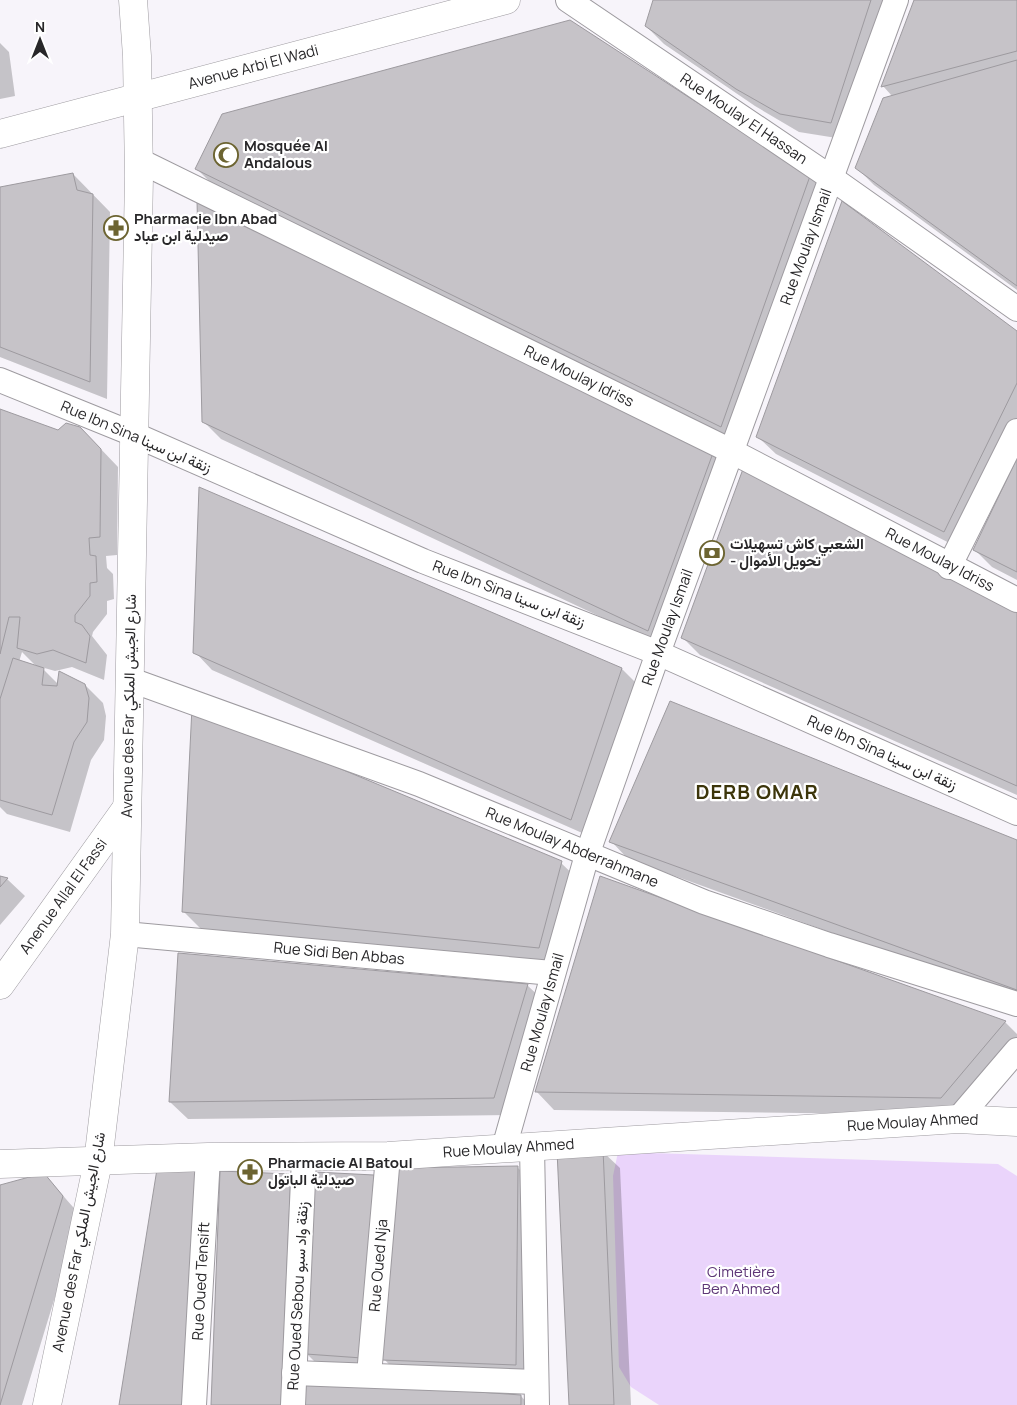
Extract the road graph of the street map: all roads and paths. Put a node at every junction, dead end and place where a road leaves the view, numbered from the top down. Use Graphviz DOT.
graph roads {
  1 [pos="133,0"];
  2 [pos="506,0"];
  3 [pos="568,0"];
  4 [pos="896,0"];
  5 [pos="138,99"];
  6 [pos="0,134"];
  7 [pos="138,160"];
  8 [pos="830,177"];
  9 [pos="1017,309"];
  10 [pos="0,380"];
  11 [pos="1017,431"];
  12 [pos="133,434"];
  13 [pos="733,452"];
  14 [pos="949,566"];
  15 [pos="1017,600"];
  16 [pos="658,652"];
  17 [pos="131,680"];
  18 [pos="126,809"];
  19 [pos="1017,813"];
  20 [pos="588,855"];
  21 [pos="125,934"];
  22 [pos="552,973"];
  23 [pos="0,985"];
  24 [pos="1017,1004"];
  25 [pos="1017,1050"];
  26 [pos="958,1119"];
  27 [pos="1017,1122"];
  28 [pos="532,1147"];
  29 [pos="504,1148"];
  30 [pos="388,1156"];
  31 [pos="208,1157"];
  32 [pos="304,1158"];
  33 [pos="98,1162"];
  34 [pos="0,1164"];
  35 [pos="294,1374"];
  36 [pos="369,1375"];
  37 [pos="536,1394"];
  38 [pos="47,1405"];
  39 [pos="194,1405"];
  40 [pos="292,1405"];
  1 -- 5 [label="street, Avenue des Far شارع الجيش الملكي"];
  2 -- 5 [label="street, Avenue Arbi El Wadi"];
  3 -- 8 [label="street, Rue Moulay El Hassan"];
  4 -- 8 [label="street, Rue Moulay Ismail"];
  5 -- 6 [label="street, Avenue Arbi El Wadi"];
  5 -- 7 [label="street, Avenue des Far شارع الجيش الملكي"];
  7 -- 12 [label="street, Avenue des Far شارع الجيش الملكي"];
  7 -- 13 [label="street, Rue Moulay Idriss"];
  8 -- 9 [label="street, Rue Moulay El Hassan"];
  8 -- 13 [label="street, Rue Moulay Ismail"];
  10 -- 12 [label="street, Rue Ibn Sina زنقة ابن سينا"];
  11 -- 14 [label="street"];
  12 -- 16 [label="street, Rue Ibn Sina زنقة ابن سينا"];
  12 -- 17 [label="street, Avenue des Far شارع الجيش الملكي"];
  13 -- 14 [label="street, Rue Moulay Idriss"];
  13 -- 16 [label="street, Rue Moulay Ismail"];
  14 -- 15 [label="street, Rue Moulay Idriss"];
  16 -- 19 [label="street, Rue Ibn Sina زنقة ابن سينا"];
  16 -- 20 [label="street, Rue Moulay Ismail"];
  17 -- 18 [label="street, Avenue des Far شارع الجيش الملكي"];
  17 -- 20 [label="street, Rue Moulay Abderrahmane"];
  18 -- 21 [label="street, Avenue des Far شارع الجيش الملكي"];
  18 -- 23 [label="street, Anenue Allal El Fassi"];
  20 -- 22 [label="street, Rue Moulay Ismail"];
  20 -- 24 [label="street, Rue Moulay Abderrahmane"];
  21 -- 22 [label="street, Rue Sidi Ben Abbas"];
  21 -- 33 [label="street, Avenue des Far شارع الجيش الملكي"];
  22 -- 29 [label="street, Rue Moulay Ismail"];
  25 -- 26 [label="street"];
  26 -- 27 [label="street, Rue Moulay Ahmed"];
  26 -- 28 [label="street, Rue Moulay Ahmed"];
  28 -- 29 [label="street, Rue Moulay Ahmed"];
  28 -- 37 [label="street"];
  29 -- 30 [label="street, Rue Moulay Ahmed"];
  30 -- 32 [label="street, Rue Moulay Ahmed"];
  30 -- 36 [label="street, Rue Oued Nja"];
  31 -- 32 [label="street, Rue Moulay Ahmed"];
  31 -- 33 [label="street, Rue Moulay Ahmed"];
  31 -- 39 [label="street, Rue Oued Tensift"];
  32 -- 35 [label="street, Rue Oued Sebou زنقة واد سبو"];
  33 -- 34 [label="street, Rue Moulay Ahmed"];
  33 -- 38 [label="street, Avenue des Far شارع الجيش الملكي"];
  35 -- 36 [label="street"];
  35 -- 40 [label="street, Rue Oued Sebou زنقة واد سبو"];
  36 -- 37 [label="street"];
}
